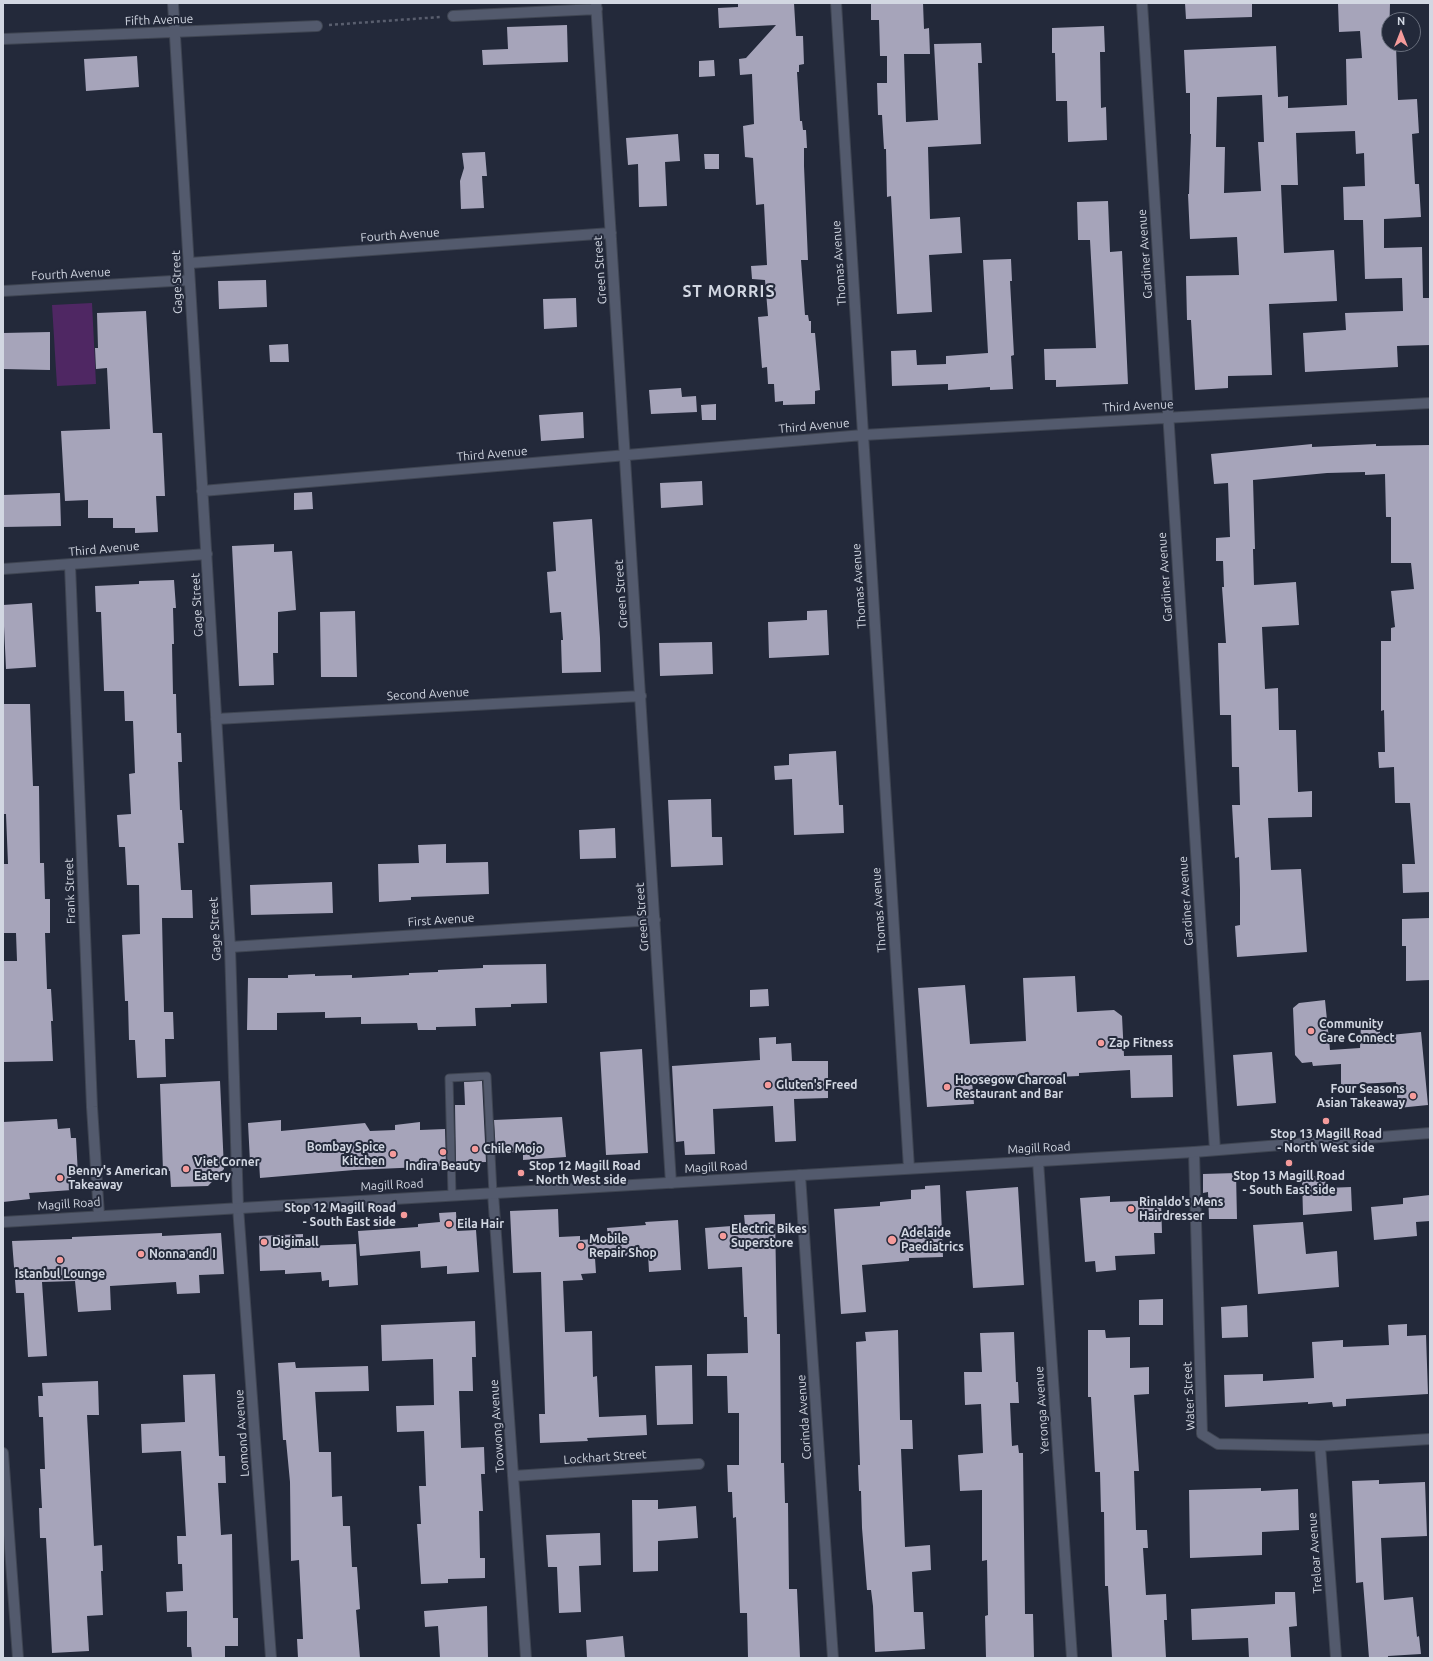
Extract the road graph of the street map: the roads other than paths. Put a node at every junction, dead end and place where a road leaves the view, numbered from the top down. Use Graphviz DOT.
graph roads {
  1 [pos="173,3"];
  2 [pos="836,3"];
  3 [pos="1142,3"];
  4 [pos="597,6"];
  5 [pos="453,16"];
  6 [pos="317,26"];
  7 [pos="175,32"];
  8 [pos="3,39"];
  9 [pos="611,233"];
  10 [pos="190,263"];
  11 [pos="189,280"];
  12 [pos="3,291"];
  13 [pos="1430,402"];
  14 [pos="1168,417"];
  15 [pos="863,435"];
  16 [pos="625,456"];
  17 [pos="202,491"];
  18 [pos="207,554"];
  19 [pos="70,565"];
  20 [pos="3,569"];
  21 [pos="641,696"];
  22 [pos="216,719"];
  23 [pos="655,920"];
  24 [pos="230,947"];
  25 [pos="1430,1133"];
  26 [pos="1215,1150"];
  27 [pos="1194,1152"];
  28 [pos="1038,1161"];
  29 [pos="909,1168"];
  30 [pos="800,1175"];
  31 [pos="671,1183"];
  32 [pos="493,1193"];
  33 [pos="452,1195"];
  34 [pos="238,1207"];
  35 [pos="99,1216"];
  36 [pos="3,1222"];
  37 [pos="1430,1439"];
  38 [pos="1320,1446"];
  39 [pos="3,1453"];
  40 [pos="699,1464"];
  41 [pos="513,1476"];
  42 [pos="18,1658"];
  43 [pos="271,1658"];
  44 [pos="526,1658"];
  45 [pos="833,1658"];
  46 [pos="1072,1658"];
  47 [pos="1336,1658"];
  1 -- 7 [label="street, Gage Street"];
  2 -- 15 [label="street, Thomas Avenue"];
  3 -- 14 [label="street, Gardiner Avenue"];
  4 -- 5 [label="street"];
  4 -- 9 [label="street, Green Street"];
  6 -- 7 [label="street, Fifth Avenue"];
  7 -- 8 [label="street, Fifth Avenue"];
  7 -- 10 [label="street, Gage Street"];
  9 -- 10 [label="street, Fourth Avenue"];
  9 -- 16 [label="street, Green Street"];
  10 -- 11 [label="street, Gage Street"];
  11 -- 12 [label="street, Fourth Avenue"];
  11 -- 17 [label="street, Gage Street"];
  13 -- 14 [label="street, Third Avenue"];
  14 -- 15 [label="street, Third Avenue"];
  14 -- 26 [label="street, Gardiner Avenue"];
  15 -- 16 [label="street, Third Avenue"];
  15 -- 29 [label="street, Thomas Avenue"];
  16 -- 17 [label="street, Third Avenue"];
  16 -- 21 [label="street, Green Street"];
  17 -- 18 [label="street, Gage Street"];
  18 -- 19 [label="street, Third Avenue"];
  18 -- 22 [label="street, Gage Street"];
  19 -- 20 [label="street, Third Avenue"];
  19 -- 35 [label="street, Frank Street"];
  21 -- 22 [label="street, Second Avenue"];
  21 -- 23 [label="street, Green Street"];
  22 -- 24 [label="street, Gage Street"];
  23 -- 24 [label="street, First Avenue"];
  23 -- 31 [label="street, Green Street"];
  24 -- 34 [label="street, Gage Street"];
  25 -- 26 [label="street, Magill Road"];
  26 -- 27 [label="street, Magill Road"];
  27 -- 28 [label="street, Magill Road"];
  27 -- 38 [label="street, Water Street"];
  28 -- 29 [label="street, Magill Road"];
  28 -- 46 [label="street, Yeronga Avenue"];
  29 -- 30 [label="street, Magill Road"];
  30 -- 31 [label="street, Magill Road"];
  30 -- 45 [label="street, Corinda Avenue"];
  31 -- 32 [label="street, Magill Road"];
  32 -- 33 [label="street, Magill Road"];
  32 -- 33 [label="lane"];
  32 -- 41 [label="street, Toowong Avenue"];
  33 -- 34 [label="street, Magill Road"];
  34 -- 35 [label="street, Magill Road"];
  34 -- 43 [label="street, Lomond Avenue"];
  35 -- 36 [label="street, Magill Road"];
  37 -- 38 [label="street, Water Street"];
  38 -- 47 [label="street, Treloar Avenue"];
  39 -- 42 [label="street"];
  40 -- 41 [label="street, Lockhart Street"];
  41 -- 44 [label="street, Toowong Avenue"];
}
